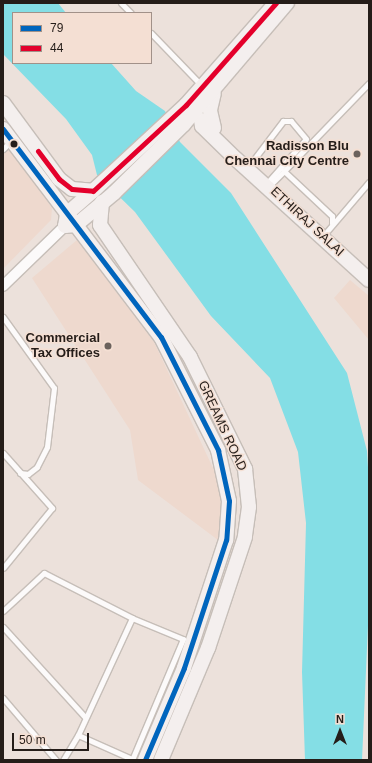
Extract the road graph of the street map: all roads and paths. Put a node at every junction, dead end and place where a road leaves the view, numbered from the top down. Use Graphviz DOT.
graph roads {
  1 [pos="121,3"];
  2 [pos="276,3"];
  3 [pos="287,3"];
  4 [pos="130,12"];
  5 [pos="152,34"];
  6 [pos="369,83"];
  7 [pos="208,90"];
  8 [pos="3,103"];
  9 [pos="193,112"];
  10 [pos="179,120"];
  11 [pos="214,128"];
  12 [pos="3,130"];
  13 [pos="7,145"];
  14 [pos="247,166"];
  15 [pos="284,171"];
  16 [pos="369,182"];
  17 [pos="267,185"];
  18 [pos="98,186"];
  19 [pos="102,202"];
  20 [pos="69,221"];
  21 [pos="332,224"];
  22 [pos="322,236"];
  23 [pos="369,280"];
  24 [pos="3,286"];
  25 [pos="3,317"];
  26 [pos="3,454"];
  27 [pos="20,473"];
  28 [pos="3,568"];
  29 [pos="3,611"];
  30 [pos="132,618"];
  31 [pos="3,627"];
  32 [pos="3,698"];
  33 [pos="85,717"];
  34 [pos="78,735"];
  35 [pos="56,760"];
  36 [pos="63,760"];
  37 [pos="136,760"];
  38 [pos="162,760"];
  1 -- 4 [label="lane"];
  2 -- 7 [label="main road"];
  3 -- 7 [label="main road"];
  5 -- 7 [label="lane"];
  6 -- 15 [label="lane"];
  7 -- 9 [label="main road"];
  7 -- 11 [label="main road"];
  8 -- 18 [label="main road"];
  9 -- 10 [label="main road"];
  9 -- 11 [label="main road, ETHIRAJ SALAI"];
  9 -- 14 [label="main road, ETHIRAJ SALAI"];
  10 -- 18 [label="main road"];
  10 -- 19 [label="main road"];
  11 -- 14 [label="main road, ETHIRAJ SALAI"];
  12 -- 13 [label="main road, GREAMS ROAD"];
  13 -- 20 [label="main road, GREAMS ROAD"];
  14 -- 17 [label="main road, ETHIRAJ SALAI"];
  14 -- 17 [label="lane"];
  15 -- 17 [label="lane"];
  15 -- 21 [label="lane"];
  16 -- 21 [label="lane"];
  17 -- 22 [label="main road, ETHIRAJ SALAI"];
  18 -- 20 [label="main road"];
  19 -- 20 [label="main road"];
  19 -- 38 [label="main road, GREAMS ROAD"];
  20 -- 24 [label="street"];
  20 -- 37 [label="main road, GREAMS ROAD"];
  21 -- 22 [label="lane"];
  22 -- 23 [label="main road, ETHIRAJ SALAI"];
  25 -- 27 [label="lane"];
  26 -- 27 [label="lane"];
  27 -- 28 [label="lane"];
  29 -- 30 [label="lane"];
  30 -- 33 [label="lane"];
  30 -- 37 [label="lane"];
  31 -- 33 [label="lane"];
  32 -- 35 [label="lane"];
  33 -- 34 [label="lane"];
  34 -- 36 [label="lane"];
  34 -- 37 [label="lane"];
}
